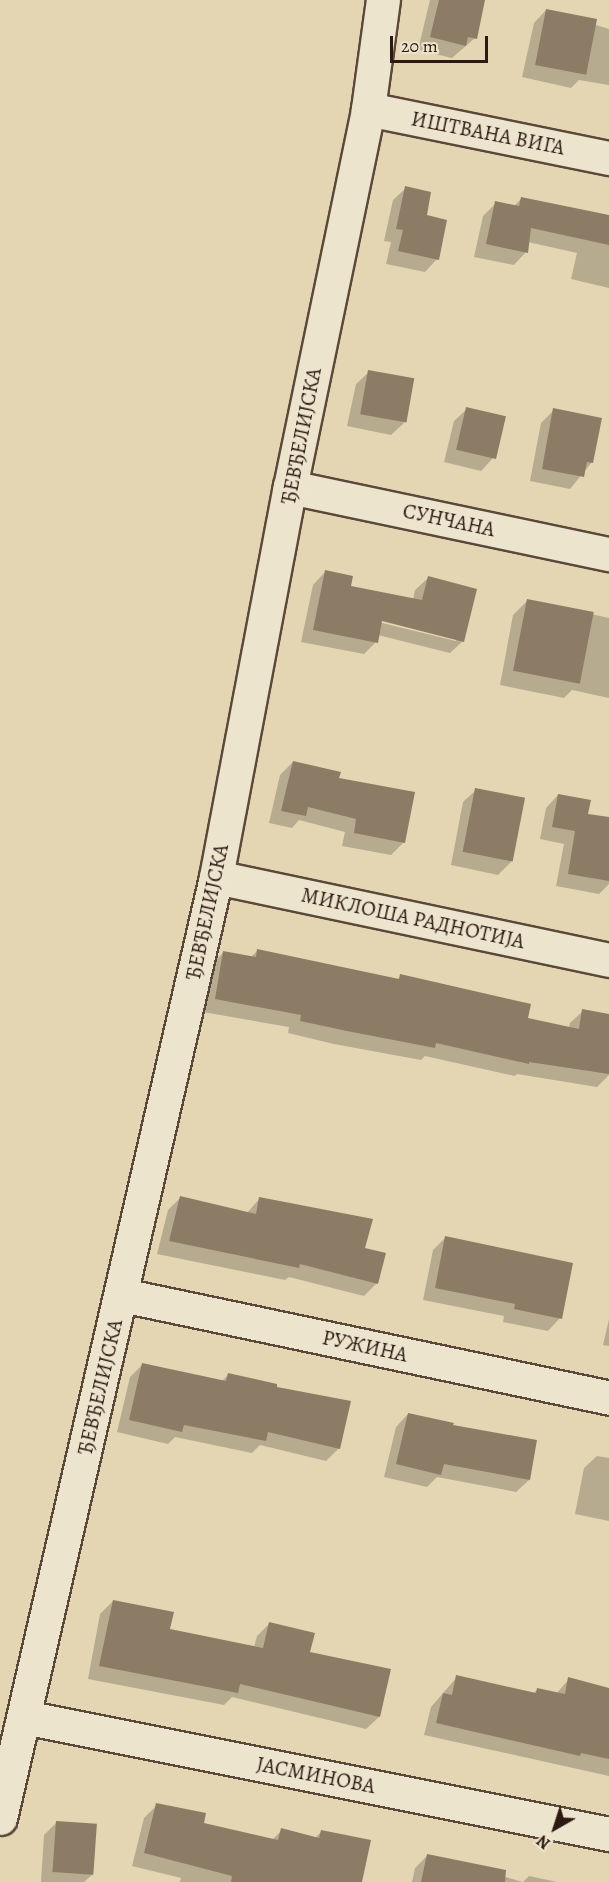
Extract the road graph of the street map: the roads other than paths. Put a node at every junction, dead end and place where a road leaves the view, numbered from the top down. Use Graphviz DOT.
graph roads {
  1 [pos="383,0"];
  2 [pos="368,109"];
  3 [pos="609,158"];
  4 [pos="290,487"];
  5 [pos="609,554"];
  6 [pos="216,877"];
  7 [pos="609,960"];
  8 [pos="122,1295"];
  9 [pos="609,1398"];
  10 [pos="24,1717"];
  11 [pos="0,1818"];
  12 [pos="609,1834"];
  1 -- 2 [label="street, ЂЕВЂЕЛИЈСКА"];
  2 -- 3 [label="street, ИШТВАНА ВИГА"];
  2 -- 4 [label="street, ЂЕВЂЕЛИЈСКА"];
  4 -- 5 [label="street, СУНЧАНА"];
  4 -- 6 [label="street, ЂЕВЂЕЛИЈСКА"];
  6 -- 7 [label="street, МИКЛОША РАДНОТИЈА"];
  6 -- 8 [label="street, ЂЕВЂЕЛИЈСКА"];
  8 -- 9 [label="street, РУЖИНА"];
  8 -- 10 [label="street, ЂЕВЂЕЛИЈСКА"];
  10 -- 11 [label="street, ЂЕВЂЕЛИЈСКА"];
  10 -- 12 [label="street, ЈАСМИНОВА"];
}
